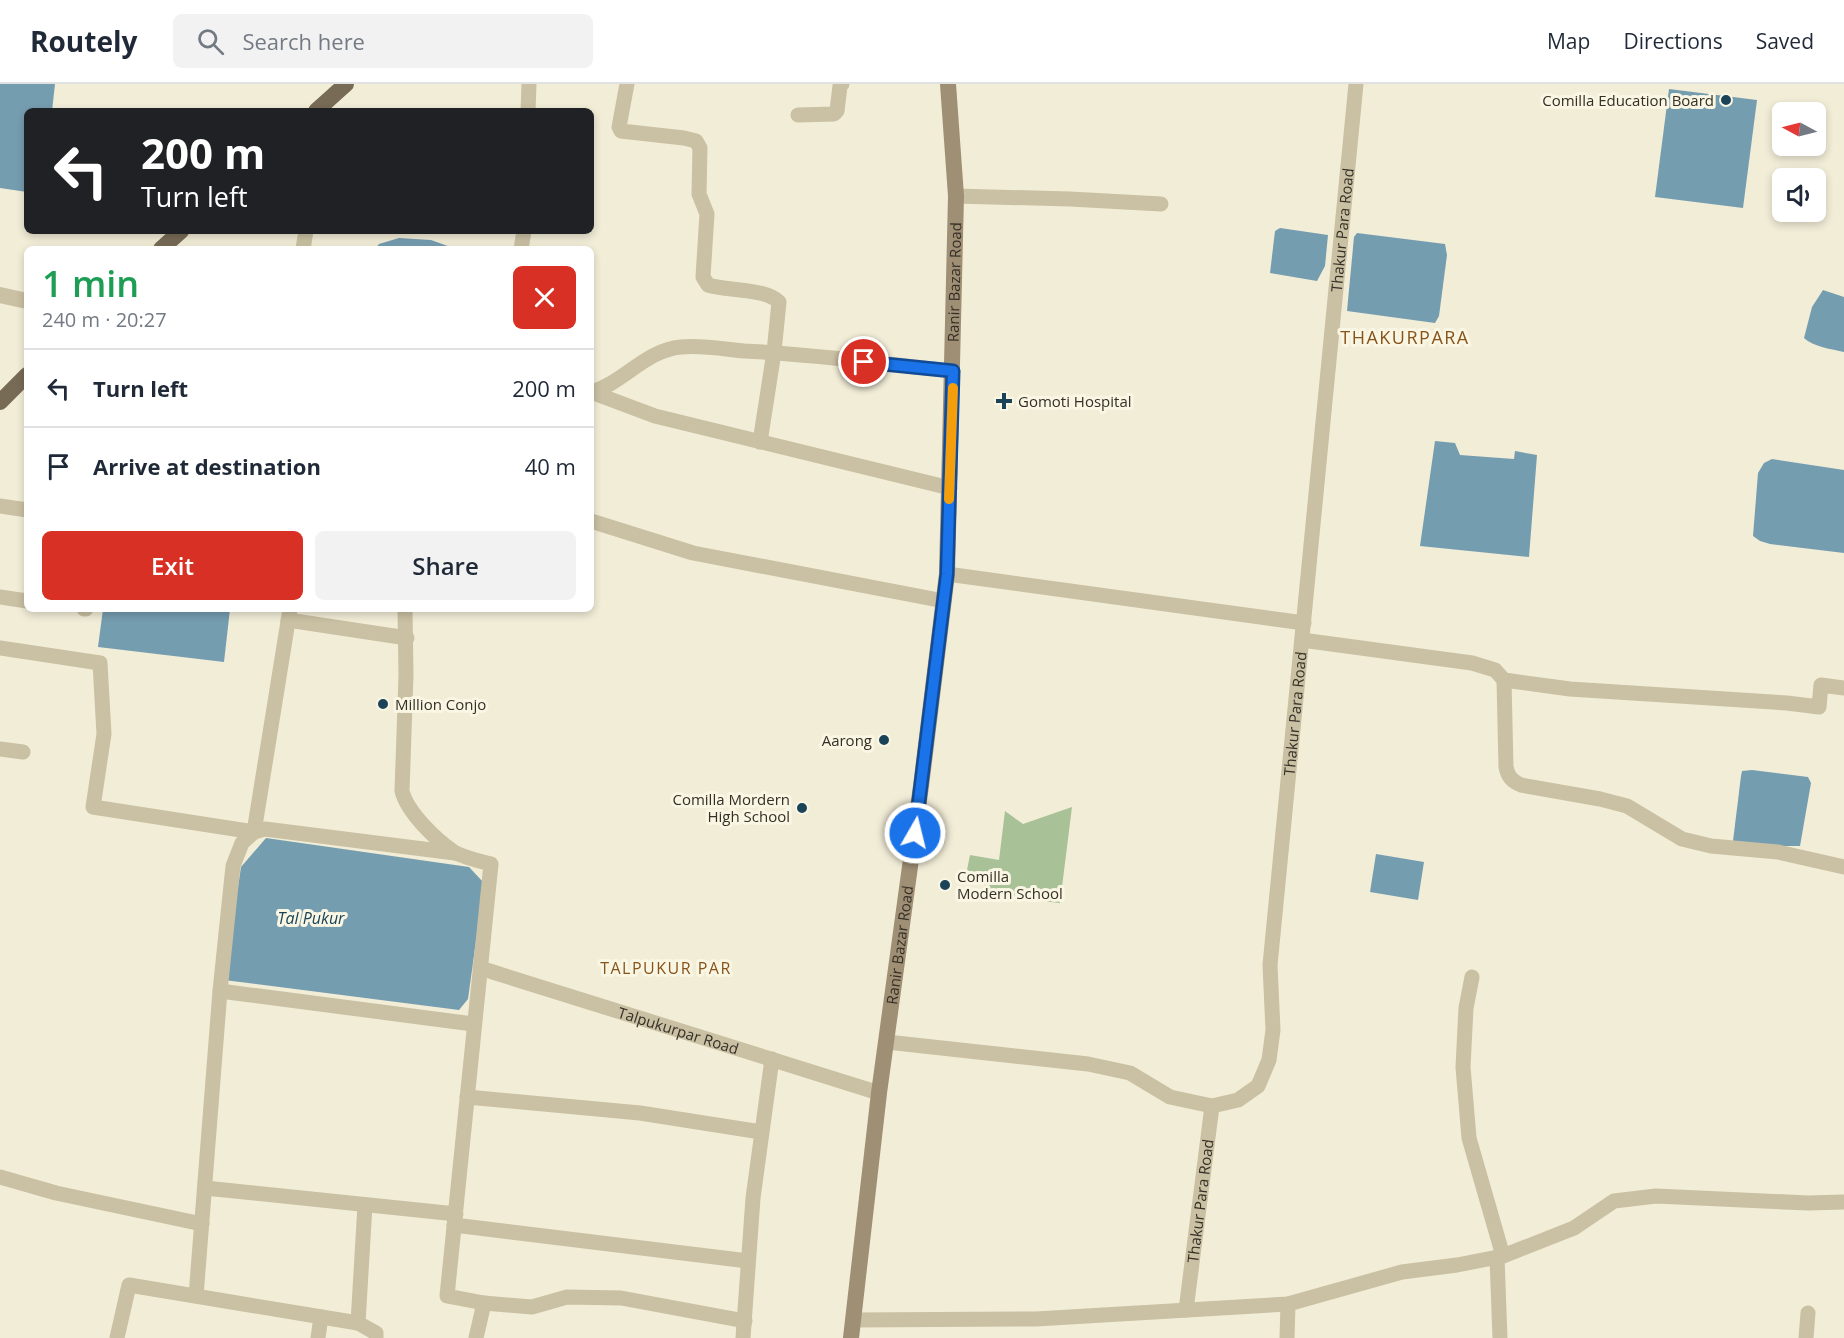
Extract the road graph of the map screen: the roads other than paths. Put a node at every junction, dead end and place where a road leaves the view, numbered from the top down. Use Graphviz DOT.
graph roads {
  1 [pos="529,84"];
  2 [pos="627,84"];
  3 [pos="842,84"];
  4 [pos="948,84"];
  5 [pos="1356,84"];
  6 [pos="340,89"];
  7 [pos="319,108"];
  8 [pos="330,108"];
  9 [pos="528,108"];
  10 [pos="798,115"];
  11 [pos="956,196"];
  12 [pos="1161,204"];
  13 [pos="0,295"];
  14 [pos="24,300"];
  15 [pos="774,352"];
  16 [pos="953,371"];
  17 [pos="24,378"];
  18 [pos="594,391"];
  19 [pos="594,393"];
  20 [pos="0,402"];
  21 [pos="760,442"];
  22 [pos="950,488"];
  23 [pos="0,506"];
  24 [pos="24,510"];
  25 [pos="594,523"];
  26 [pos="947,574"];
  27 [pos="0,597"];
  28 [pos="24,601"];
  29 [pos="944,601"];
  30 [pos="405,612"];
  31 [pos="289,614"];
  32 [pos="1304,623"];
  33 [pos="407,638"];
  34 [pos="1302,640"];
  35 [pos="0,648"];
  36 [pos="1504,680"];
  37 [pos="1844,688"];
  38 [pos="0,749"];
  39 [pos="23,752"];
  40 [pos="254,832"];
  41 [pos="456,853"];
  42 [pos="1844,867"];
  43 [pos="480,968"];
  44 [pos="1472,977"];
  45 [pos="220,991"];
  46 [pos="474,1024"];
  47 [pos="886,1041"];
  48 [pos="772,1059"];
  49 [pos="879,1093"];
  50 [pos="467,1097"];
  51 [pos="1212,1106"];
  52 [pos="761,1132"];
  53 [pos="0,1177"];
  54 [pos="205,1188"];
  55 [pos="1844,1202"];
  56 [pos="365,1205"];
  57 [pos="455,1220"];
  58 [pos="202,1224"];
  59 [pos="1500,1257"];
  60 [pos="748,1260"];
  61 [pos="196,1296"];
  62 [pos="484,1303"];
  63 [pos="1287,1304"];
  64 [pos="1186,1311"];
  65 [pos="1808,1313"];
  66 [pos="321,1317"];
  67 [pos="853,1320"];
  68 [pos="745,1321"];
  69 [pos="358,1323"];
  70 [pos="117,1338"];
  71 [pos="318,1338"];
  72 [pos="376,1338"];
  73 [pos="476,1338"];
  74 [pos="743,1338"];
  75 [pos="851,1338"];
  76 [pos="1287,1338"];
  77 [pos="1500,1338"];
  78 [pos="1806,1338"];
  1 -- 9 [label="street"];
  2 -- 15 [label="street"];
  3 -- 10 [label="street"];
  4 -- 11 [label="main road, Ranir Bazar Road"];
  5 -- 32 [label="street, Thakur Para Road"];
  6 -- 7 [label="main road"];
  6 -- 8 [label="street"];
  11 -- 12 [label="street"];
  11 -- 16 [label="main road, Ranir Bazar Road"];
  13 -- 14 [label="street"];
  15 -- 16 [label="street"];
  15 -- 18 [label="street"];
  15 -- 21 [label="street"];
  16 -- 22 [label="main road, Ranir Bazar Road"];
  17 -- 20 [label="main road"];
  19 -- 21 [label="street"];
  21 -- 22 [label="street"];
  22 -- 26 [label="main road, Ranir Bazar Road"];
  23 -- 24 [label="street"];
  25 -- 29 [label="street"];
  26 -- 29 [label="main road, Ranir Bazar Road"];
  26 -- 32 [label="street"];
  27 -- 28 [label="street"];
  29 -- 47 [label="main road, Ranir Bazar Road"];
  30 -- 33 [label="street"];
  31 -- 33 [label="street"];
  31 -- 40 [label="street"];
  32 -- 34 [label="street, Thakur Para Road"];
  33 -- 41 [label="street"];
  34 -- 36 [label="street"];
  34 -- 51 [label="street, Thakur Para Road"];
  35 -- 40 [label="street"];
  36 -- 37 [label="street"];
  36 -- 42 [label="street"];
  38 -- 39 [label="street"];
  40 -- 41 [label="street"];
  40 -- 45 [label="street"];
  41 -- 43 [label="street"];
  43 -- 46 [label="street"];
  43 -- 48 [label="street, Talpukurpar Road"];
  44 -- 59 [label="street"];
  45 -- 46 [label="street"];
  45 -- 54 [label="street"];
  46 -- 50 [label="street"];
  47 -- 49 [label="main road, Ranir Bazar Road"];
  47 -- 51 [label="street"];
  48 -- 49 [label="street, Talpukurpar Road"];
  48 -- 52 [label="street"];
  49 -- 67 [label="main road, Ranir Bazar Road"];
  50 -- 52 [label="street"];
  50 -- 57 [label="street"];
  51 -- 64 [label="street, Thakur Para Road"];
  52 -- 60 [label="street"];
  53 -- 58 [label="street"];
  54 -- 56 [label="street"];
  54 -- 58 [label="street"];
  55 -- 59 [label="street"];
  56 -- 57 [label="street"];
  56 -- 69 [label="street"];
  57 -- 60 [label="street"];
  57 -- 62 [label="street"];
  58 -- 61 [label="street"];
  59 -- 63 [label="street"];
  59 -- 77 [label="street"];
  60 -- 68 [label="street"];
  61 -- 66 [label="street"];
  61 -- 70 [label="street"];
  62 -- 68 [label="street"];
  62 -- 73 [label="street"];
  63 -- 64 [label="street"];
  63 -- 76 [label="street"];
  64 -- 67 [label="street"];
  65 -- 78 [label="street"];
  66 -- 69 [label="street"];
  66 -- 71 [label="street"];
  67 -- 75 [label="main road, Ranir Bazar Road"];
  68 -- 74 [label="street"];
  69 -- 72 [label="street"];
}
